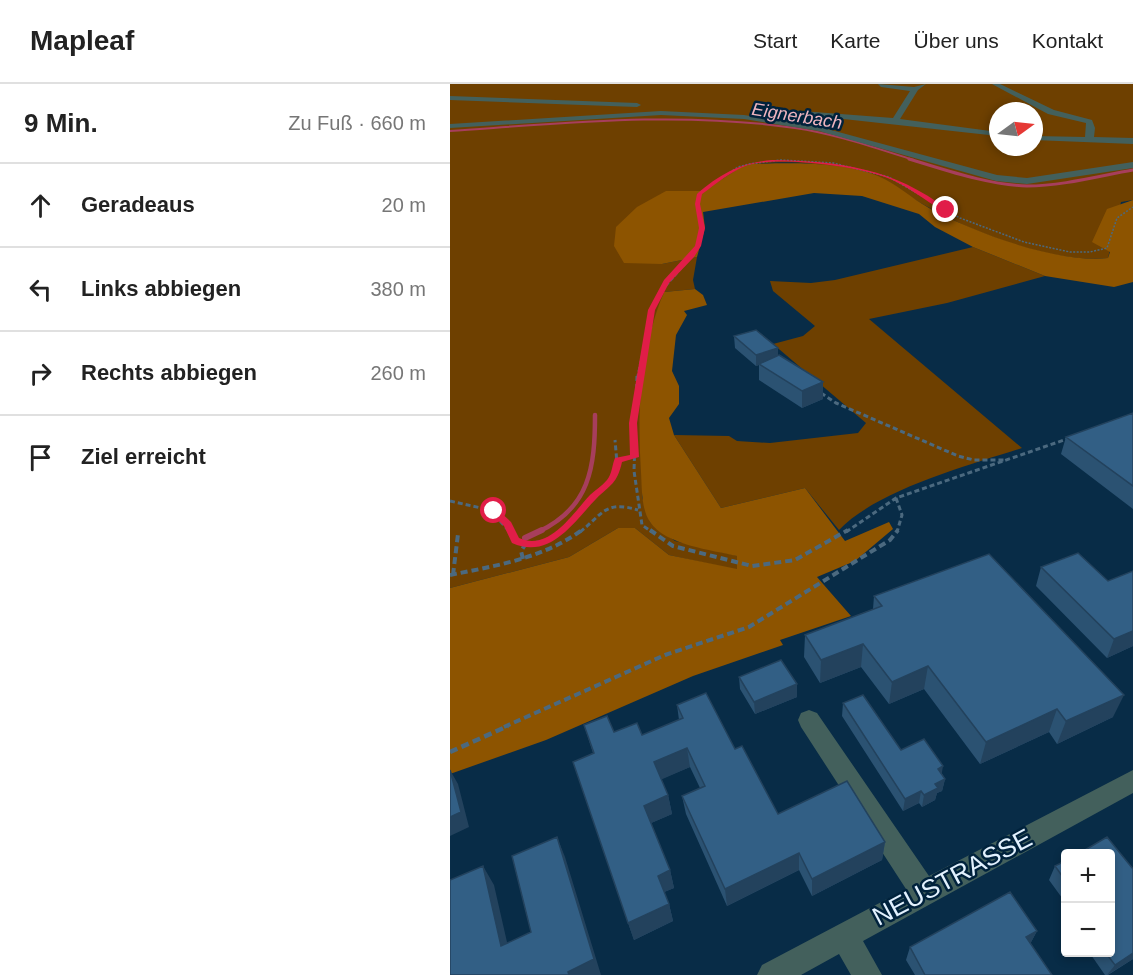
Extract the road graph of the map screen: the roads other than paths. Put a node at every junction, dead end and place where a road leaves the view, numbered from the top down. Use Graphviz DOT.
graph roads {
  1 [pos="923,84"];
  2 [pos="995,84"];
  3 [pos="881,85"];
  4 [pos="915,89"];
  5 [pos="454,98"];
  6 [pos="450,103"];
  7 [pos="895,121"];
  8 [pos="450,126"];
  9 [pos="989,133"];
  10 [pos="1043,138"];
  11 [pos="1089,141"];
  12 [pos="1133,141"];
  13 [pos="1133,165"];
  14 [pos="809,720"];
  15 [pos="1133,782"];
  16 [pos="924,892"];
  17 [pos="844,936"];
  18 [pos="772,975"];
  19 [pos="867,975"];
  1 -- 4 [label="street"];
  2 -- 11 [label="street"];
  3 -- 4 [label="street"];
  4 -- 7 [label="street"];
  5 -- 6 [label="street"];
  5 -- 7 [label="street"];
  7 -- 9 [label="street"];
  8 -- 13 [label="street"];
  10 -- 11 [label="street"];
  11 -- 12 [label="street"];
  14 -- 16 [label="street"];
  15 -- 16 [label="street, NEUSTRASSE"];
  16 -- 17 [label="street, NEUSTRASSE"];
  17 -- 18 [label="street, NEUSTRASSE"];
  17 -- 19 [label="street"];
}
